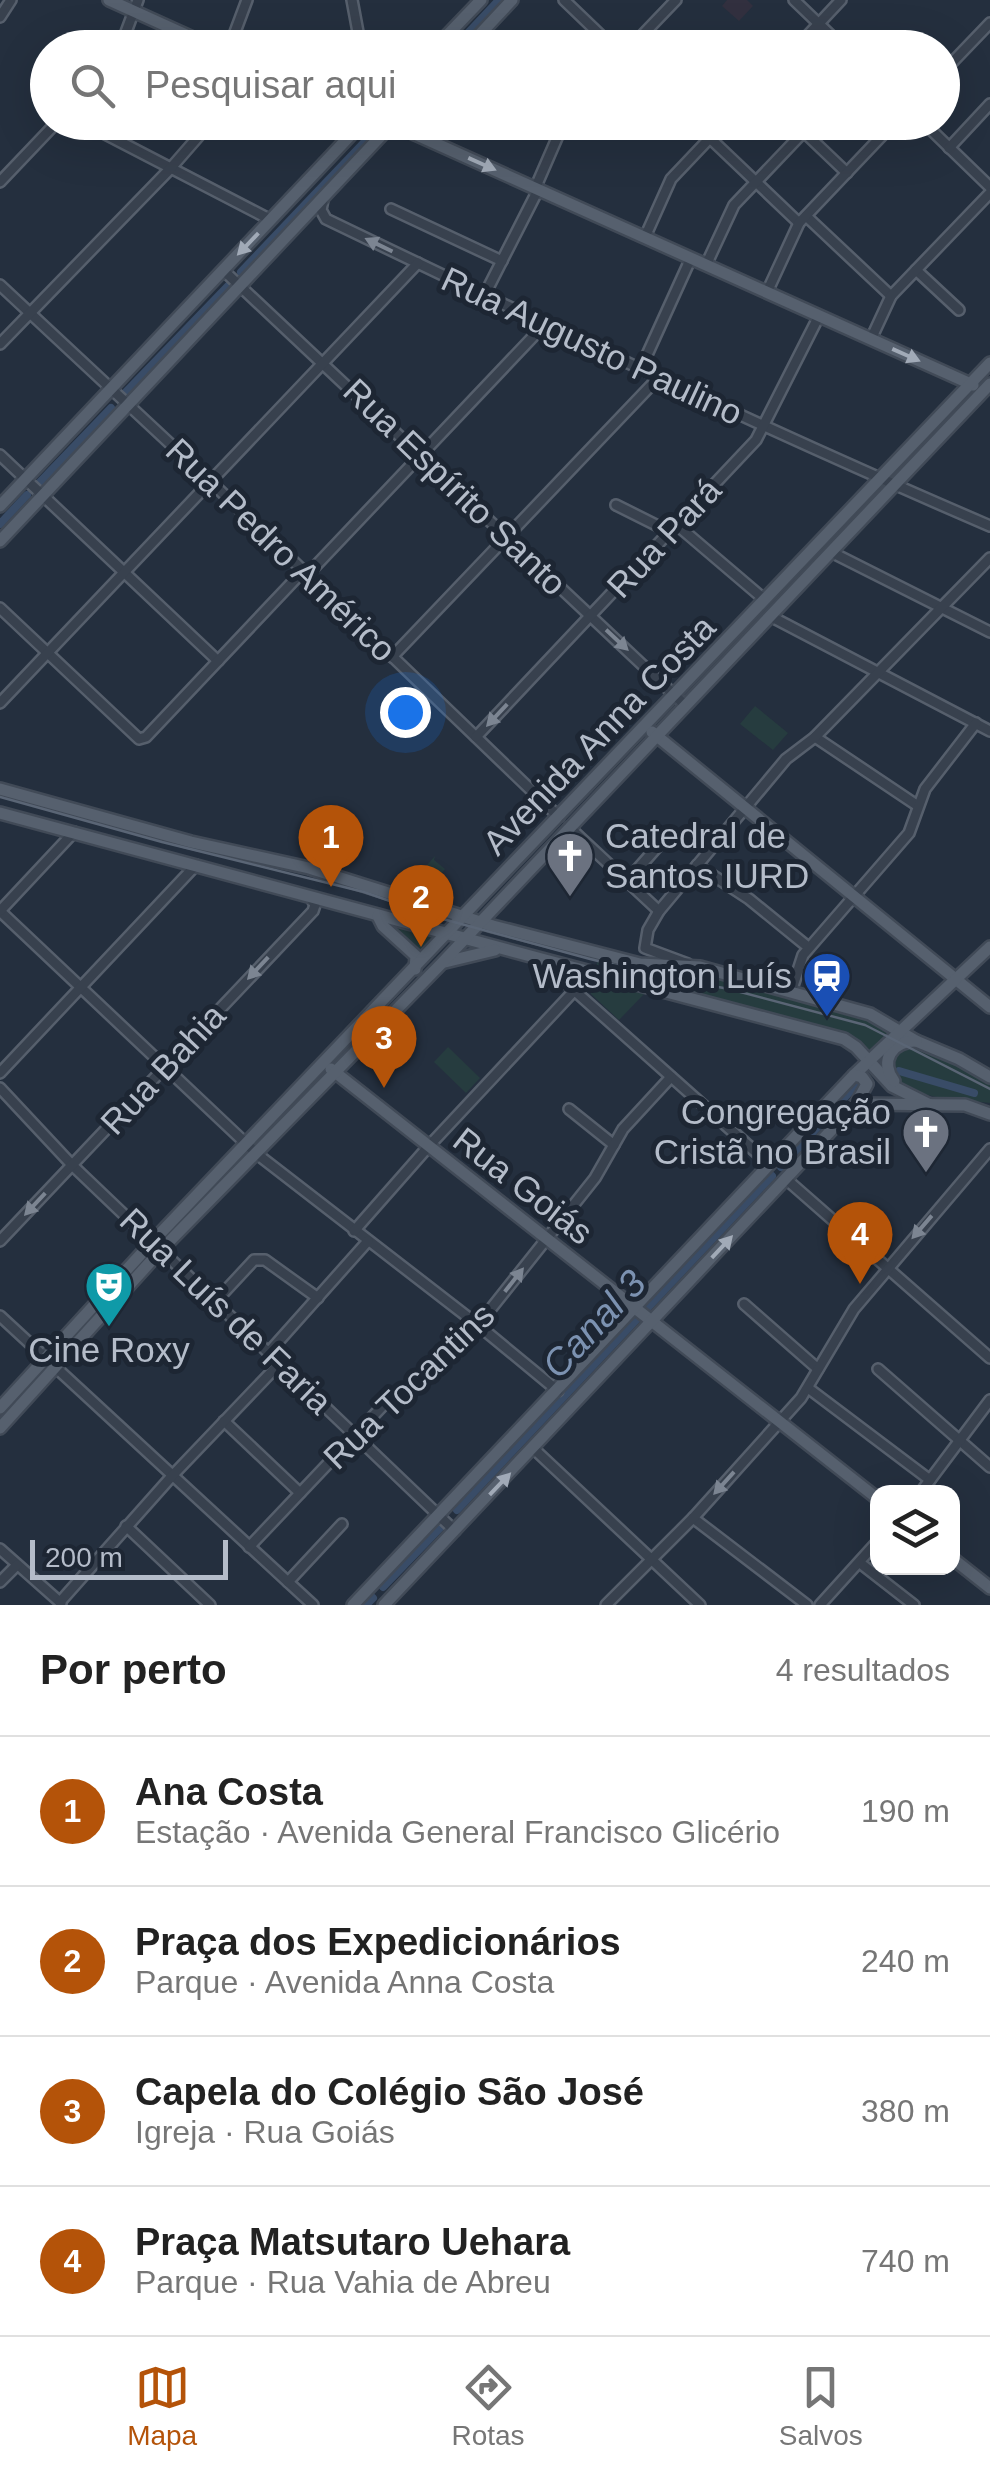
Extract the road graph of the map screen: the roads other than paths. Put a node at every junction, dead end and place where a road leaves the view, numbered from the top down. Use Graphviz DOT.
graph roads {
  1 [pos="11,0"];
  2 [pos="109,0"];
  3 [pos="247,0"];
  4 [pos="352,0"];
  5 [pos="481,0"];
  6 [pos="512,0"];
  7 [pos="564,0"];
  8 [pos="676,0"];
  9 [pos="794,0"];
  10 [pos="841,0"];
  11 [pos="137,6"];
  12 [pos="0,17"];
  13 [pos="819,23"];
  14 [pos="990,23"];
  15 [pos="127,30"];
  16 [pos="182,30"];
  17 [pos="236,30"];
  18 [pos="358,30"];
  19 [pos="452,30"];
  20 [pos="484,30"];
  21 [pos="595,30"];
  22 [pos="647,30"];
  23 [pos="813,30"];
  24 [pos="826,30"];
  25 [pos="960,54"];
  26 [pos="990,104"];
  27 [pos="960,136"];
  28 [pos="40,140"];
  29 [pos="115,140"];
  30 [pos="196,140"];
  31 [pos="346,140"];
  32 [pos="377,140"];
  33 [pos="429,140"];
  34 [pos="556,140"];
  35 [pos="709,140"];
  36 [pos="711,140"];
  37 [pos="796,140"];
  38 [pos="813,140"];
  39 [pos="878,140"];
  40 [pos="941,140"];
  41 [pos="956,140"];
  42 [pos="949,148"];
  43 [pos="170,170"];
  44 [pos="847,172"];
  45 [pos="754,181"];
  46 [pos="0,182"];
  47 [pos="538,190"];
  48 [pos="990,190"];
  49 [pos="323,200"];
  50 [pos="391,208"];
  51 [pos="803,219"];
  52 [pos="272,220"];
  53 [pos="645,238"];
  54 [pos="691,258"];
  55 [pos="502,261"];
  56 [pos="418,263"];
  57 [pos="706,265"];
  58 [pos="223,270"];
  59 [pos="916,270"];
  60 [pos="241,285"];
  61 [pos="0,286"];
  62 [pos="767,292"];
  63 [pos="486,294"];
  64 [pos="891,296"];
  65 [pos="960,310"];
  66 [pos="29,313"];
  67 [pos="819,316"];
  68 [pos="546,322"];
  69 [pos="871,339"];
  70 [pos="0,344"];
  71 [pos="324,362"];
  72 [pos="990,363"];
  73 [pos="641,368"];
  74 [pos="660,376"];
  75 [pos="982,387"];
  76 [pos="111,388"];
  77 [pos="128,405"];
  78 [pos="764,427"];
  79 [pos="420,454"];
  80 [pos="0,456"];
  81 [pos="25,479"];
  82 [pos="879,480"];
  83 [pos="210,481"];
  84 [pos="894,485"];
  85 [pos="42,496"];
  86 [pos="616,505"];
  87 [pos="0,506"];
  88 [pos="990,526"];
  89 [pos="674,528"];
  90 [pos="507,537"];
  91 [pos="0,541"];
  92 [pos="831,552"];
  93 [pos="990,558"];
  94 [pos="123,571"];
  95 [pos="305,574"];
  96 [pos="765,600"];
  97 [pos="0,608"];
  98 [pos="942,608"];
  99 [pos="591,616"];
  100 [pos="770,616"];
  101 [pos="990,632"];
  102 [pos="48,653"];
  103 [pos="392,657"];
  104 [pos="218,661"];
  105 [pos="878,672"];
  106 [pos="675,695"];
  107 [pos="0,703"];
  108 [pos="686,705"];
  109 [pos="990,718"];
  110 [pos="645,727"];
  111 [pos="982,727"];
  112 [pos="656,736"];
  113 [pos="476,737"];
  114 [pos="815,737"];
  115 [pos="0,789"];
  116 [pos="918,806"];
  117 [pos="747,807"];
  118 [pos="0,812"];
  119 [pos="559,817"];
  120 [pos="569,827"];
  121 [pos="74,832"];
  122 [pos="666,837"];
  123 [pos="190,842"];
  124 [pos="548,850"];
  125 [pos="196,865"];
  126 [pos="698,865"];
  127 [pos="626,881"];
  128 [pos="852,894"];
  129 [pos="309,896"];
  130 [pos="493,908"];
  131 [pos="0,911"];
  132 [pos="659,912"];
  133 [pos="378,916"];
  134 [pos="464,917"];
  135 [pos="480,922"];
  136 [pos="509,930"];
  137 [pos="446,936"];
  138 [pos="462,940"];
  139 [pos="990,946"];
  140 [pos="808,947"];
  141 [pos="500,949"];
  142 [pos="588,950"];
  143 [pos="538,958"];
  144 [pos="441,964"];
  145 [pos="690,965"];
  146 [pos="415,969"];
  147 [pos="588,973"];
  148 [pos="954,978"];
  149 [pos="82,986"];
  150 [pos="571,990"];
  151 [pos="791,992"];
  152 [pos="990,1007"];
  153 [pos="900,1030"];
  154 [pos="916,1041"];
  155 [pos="850,1042"];
  156 [pos="872,1060"];
  157 [pos="324,1064"];
  158 [pos="166,1066"];
  159 [pos="336,1072"];
  160 [pos="0,1073"];
  161 [pos="856,1073"];
  162 [pos="670,1077"];
  163 [pos="990,1077"];
  164 [pos="0,1088"];
  165 [pos="917,1099"];
  166 [pos="856,1104"];
  167 [pos="930,1105"];
  168 [pos="569,1109"];
  169 [pos="987,1110"];
  170 [pos="990,1122"];
  171 [pos="614,1145"];
  172 [pos="428,1146"];
  173 [pos="253,1149"];
  174 [pos="989,1153"];
  175 [pos="72,1165"];
  176 [pos="777,1171"];
  177 [pos="354,1231"];
  178 [pos="546,1239"];
  179 [pos="368,1240"];
  180 [pos="0,1241"];
  181 [pos="157,1245"];
  182 [pos="888,1268"];
  183 [pos="318,1298"];
  184 [pos="215,1302"];
  185 [pos="744,1304"];
  186 [pos="0,1316"];
  187 [pos="643,1316"];
  188 [pos="478,1325"];
  189 [pos="269,1352"];
  190 [pos="990,1358"];
  191 [pos="50,1362"];
  192 [pos="280,1363"];
  193 [pos="818,1369"];
  194 [pos="878,1370"];
  195 [pos="808,1388"];
  196 [pos="558,1392"];
  197 [pos="990,1400"];
  198 [pos="0,1408"];
  199 [pos="224,1421"];
  200 [pos="780,1422"];
  201 [pos="0,1428"];
  202 [pos="355,1435"];
  203 [pos="959,1439"];
  204 [pos="534,1449"];
  205 [pos="990,1467"];
  206 [pos="172,1476"];
  207 [pos="930,1480"];
  208 [pos="926,1485"];
  209 [pos="300,1493"];
  210 [pos="870,1493"];
  211 [pos="438,1516"];
  212 [pos="693,1518"];
  213 [pos="342,1524"];
  214 [pos="126,1526"];
  215 [pos="455,1532"];
  216 [pos="250,1547"];
  217 [pos="0,1549"];
  218 [pos="870,1551"];
  219 [pos="651,1559"];
  220 [pos="860,1563"];
  221 [pos="960,1564"];
  222 [pos="17,1565"];
  223 [pos="0,1582"];
  224 [pos="288,1582"];
  225 [pos="371,1586"];
  226 [pos="990,1588"];
  227 [pos="61,1603"];
  228 [pos="386,1603"];
  229 [pos="210,1605"];
  230 [pos="313,1605"];
  231 [pos="353,1605"];
  232 [pos="606,1605"];
  233 [pos="700,1605"];
  234 [pos="807,1605"];
  235 [pos="820,1605"];
  236 [pos="914,1605"];
  1 -- 12 [label="street"];
  2 -- 11 [label="main road"];
  3 -- 17 [label="street"];
  4 -- 18 [label="street"];
  5 -- 19 [label="main road"];
  6 -- 20 [label="main road"];
  7 -- 21 [label="street"];
  8 -- 22 [label="street"];
  9 -- 13 [label="street"];
  10 -- 13 [label="street"];
  11 -- 15 [label="street"];
  11 -- 16 [label="main road"];
  13 -- 23 [label="street"];
  13 -- 24 [label="street"];
  14 -- 25 [label="street"];
  26 -- 27 [label="street"];
  28 -- 46 [label="street"];
  29 -- 43 [label="street"];
  30 -- 43 [label="street"];
  31 -- 52 [label="main road"];
  32 -- 49 [label="main road"];
  33 -- 47 [label="main road, one-way"];
  34 -- 47 [label="street"];
  35 -- 53 [label="street"];
  36 -- 45 [label="street"];
  37 -- 45 [label="street"];
  38 -- 44 [label="street"];
  39 -- 44 [label="street"];
  40 -- 42 [label="street"];
  41 -- 42 [label="street"];
  42 -- 48 [label="street"];
  43 -- 52 [label="street"];
  43 -- 66 [label="street"];
  44 -- 51 [label="street"];
  45 -- 51 [label="street"];
  45 -- 57 [label="street"];
  47 -- 53 [label="main road"];
  47 -- 55 [label="street"];
  48 -- 59 [label="street"];
  56 -- 49 [label="street, Rua Augusto Paulino, one-way"];
  49 -- 60 [label="main road"];
  50 -- 55 [label="street"];
  51 -- 62 [label="street"];
  51 -- 64 [label="street"];
  52 -- 58 [label="main road, one-way"];
  53 -- 54 [label="main road"];
  54 -- 57 [label="main road"];
  54 -- 73 [label="street"];
  55 -- 63 [label="street"];
  56 -- 63 [label="street, Rua Augusto Paulino"];
  56 -- 71 [label="street"];
  57 -- 62 [label="main road"];
  58 -- 60 [label="street, Rua Espírito Santo"];
  58 -- 76 [label="main road"];
  59 -- 64 [label="street"];
  59 -- 65 [label="street"];
  60 -- 71 [label="street, Rua Espírito Santo"];
  60 -- 77 [label="main road"];
  61 -- 66 [label="street, Rua Pedro Américo"];
  62 -- 67 [label="main road"];
  63 -- 68 [label="street, Rua Augusto Paulino"];
  64 -- 69 [label="street"];
  66 -- 70 [label="street"];
  66 -- 76 [label="street, Rua Pedro Américo"];
  67 -- 69 [label="main road"];
  67 -- 78 [label="street, Rua Pará"];
  68 -- 73 [label="street, Rua Augusto Paulino"];
  68 -- 79 [label="street"];
  69 -- 75 [label="main road, one-way"];
  71 -- 79 [label="street, Rua Espírito Santo"];
  71 -- 83 [label="street"];
  72 -- 75 [label="main road, Avenida Anna Costa"];
  73 -- 74 [label="street, Rua Augusto Paulino"];
  74 -- 78 [label="street, Rua Augusto Paulino"];
  74 -- 90 [label="street"];
  75 -- 82 [label="main road, Avenida Anna Costa"];
  75 -- 84 [label="main road, Avenida Anna Costa"];
  76 -- 77 [label="street, Rua Pedro Américo"];
  76 -- 81 [label="main road"];
  77 -- 83 [label="street, Rua Pedro Américo"];
  77 -- 85 [label="main road"];
  78 -- 82 [label="street, Rua Augusto Paulino"];
  78 -- 89 [label="street, Rua Pará"];
  79 -- 90 [label="street, Rua Espírito Santo"];
  79 -- 95 [label="street"];
  80 -- 81 [label="street"];
  81 -- 85 [label="street"];
  81 -- 87 [label="main road"];
  82 -- 84 [label="street, Rua Augusto Paulino"];
  82 -- 96 [label="main road, Avenida Anna Costa"];
  83 -- 94 [label="street"];
  83 -- 95 [label="street, Rua Pedro Américo"];
  84 -- 88 [label="street, Rua Augusto Paulino"];
  84 -- 92 [label="main road, Avenida Anna Costa"];
  85 -- 91 [label="main road"];
  85 -- 94 [label="street"];
  86 -- 89 [label="street"];
  89 -- 96 [label="street"];
  89 -- 99 [label="street, Rua Pará"];
  90 -- 99 [label="street, Rua Espírito Santo"];
  90 -- 103 [label="street"];
  92 -- 98 [label="street"];
  92 -- 100 [label="main road, Avenida Anna Costa"];
  93 -- 98 [label="street"];
  94 -- 102 [label="street"];
  94 -- 104 [label="street"];
  95 -- 103 [label="street, Rua Pedro Américo"];
  95 -- 104 [label="street"];
  96 -- 106 [label="main road, Avenida Anna Costa"];
  97 -- 102 [label="street"];
  98 -- 101 [label="street"];
  98 -- 105 [label="street"];
  99 -- 106 [label="street, Rua Espírito Santo, one-way"];
  99 -- 113 [label="street, Rua Pará, one-way"];
  100 -- 105 [label="street"];
  100 -- 108 [label="main road, Avenida Anna Costa"];
  102 -- 104 [label="street"];
  102 -- 107 [label="street"];
  103 -- 113 [label="street, Rua Pedro Américo"];
  105 -- 111 [label="street"];
  105 -- 114 [label="street"];
  106 -- 108 [label="street, Rua Espírito Santo"];
  106 -- 110 [label="main road, Avenida Anna Costa"];
  108 -- 112 [label="main road, Avenida Anna Costa"];
  109 -- 111 [label="street"];
  110 -- 112 [label="main road"];
  110 -- 119 [label="main road, Avenida Anna Costa"];
  111 -- 116 [label="street"];
  112 -- 117 [label="main road"];
  112 -- 120 [label="main road, Avenida Anna Costa"];
  113 -- 119 [label="street, Rua Pedro Américo"];
  114 -- 116 [label="street"];
  114 -- 117 [label="street"];
  115 -- 123 [label="main road"];
  116 -- 128 [label="street"];
  117 -- 126 [label="street"];
  117 -- 128 [label="main road"];
  118 -- 121 [label="main road"];
  119 -- 124 [label="main road"];
  119 -- 134 [label="main road, Avenida Anna Costa"];
  120 -- 124 [label="main road, Avenida Anna Costa"];
  120 -- 127 [label="street"];
  121 -- 125 [label="main road"];
  121 -- 131 [label="street"];
  122 -- 127 [label="street"];
  123 -- 125 [label="main road"];
  123 -- 134 [label="main road"];
  124 -- 130 [label="main road, Avenida Anna Costa"];
  125 -- 129 [label="main road"];
  125 -- 149 [label="street"];
  126 -- 132 [label="street"];
  126 -- 140 [label="street"];
  127 -- 132 [label="street"];
  128 -- 140 [label="street"];
  128 -- 148 [label="main road"];
  129 -- 133 [label="main road"];
  129 -- 158 [label="street, Rua Bahia, one-way"];
  130 -- 135 [label="main road, Avenida Anna Costa"];
  130 -- 136 [label="main road"];
  131 -- 149 [label="street"];
  132 -- 145 [label="street"];
  133 -- 137 [label="main road"];
  133 -- 146 [label="main road"];
  134 -- 135 [label="main road"];
  134 -- 137 [label="main road, Avenida Anna Costa"];
  135 -- 136 [label="main road"];
  135 -- 138 [label="main road, Avenida Anna Costa"];
  136 -- 142 [label="main road"];
  137 -- 138 [label="main road"];
  137 -- 146 [label="main road, Avenida Anna Costa"];
  138 -- 141 [label="main road"];
  138 -- 144 [label="main road, Avenida Anna Costa"];
  139 -- 148 [label="main road"];
  140 -- 151 [label="street"];
  141 -- 143 [label="main road"];
  141 -- 144 [label="main road"];
  142 -- 145 [label="main road"];
  142 -- 147 [label="main road"];
  143 -- 147 [label="main road"];
  143 -- 150 [label="street"];
  144 -- 159 [label="main road, Avenida Anna Costa"];
  145 -- 151 [label="main road"];
  146 -- 157 [label="main road, Avenida Anna Costa"];
  147 -- 150 [label="street"];
  147 -- 155 [label="main road"];
  148 -- 152 [label="main road"];
  148 -- 153 [label="main road"];
  149 -- 158 [label="street"];
  149 -- 160 [label="street"];
  150 -- 162 [label="street"];
  150 -- 172 [label="street"];
  151 -- 153 [label="main road"];
  153 -- 154 [label="main road"];
  153 -- 156 [label="main road"];
  154 -- 163 [label="main road"];
  154 -- 165 [label="main road"];
  155 -- 156 [label="main road"];
  155 -- 161 [label="main road"];
  156 -- 161 [label="main road"];
  156 -- 165 [label="main road"];
  157 -- 159 [label="main road, Rua Goiás"];
  157 -- 173 [label="main road, Avenida Anna Costa"];
  158 -- 173 [label="street"];
  158 -- 175 [label="street, Rua Bahia"];
  159 -- 172 [label="main road, Rua Goiás"];
  159 -- 173 [label="main road, Avenida Anna Costa"];
  161 -- 166 [label="main road"];
  161 -- 176 [label="main road"];
  162 -- 171 [label="street, Rua Tocantins"];
  162 -- 176 [label="street"];
  164 -- 175 [label="street, Rua Luís de Faria"];
  165 -- 167 [label="main road"];
  166 -- 167 [label="main road"];
  166 -- 176 [label="main road"];
  167 -- 169 [label="main road"];
  168 -- 171 [label="street"];
  169 -- 170 [label="street"];
  171 -- 178 [label="street, Rua Tocantins"];
  172 -- 177 [label="street"];
  172 -- 178 [label="main road, Rua Goiás"];
  173 -- 177 [label="street"];
  173 -- 181 [label="main road, Avenida Anna Costa"];
  174 -- 182 [label="street, one-way"];
  175 -- 180 [label="street, Rua Bahia, one-way"];
  175 -- 181 [label="street, Rua Luís de Faria"];
  176 -- 182 [label="street"];
  187 -- 176 [label="main road, one-way"];
  176 -- 187 [label="main road"];
  177 -- 179 [label="street"];
  178 -- 187 [label="main road, Rua Goiás"];
  188 -- 178 [label="street, Rua Tocantins, one-way"];
  179 -- 183 [label="street"];
  179 -- 188 [label="street"];
  181 -- 184 [label="street, Rua Luís de Faria"];
  181 -- 191 [label="main road, Avenida Anna Costa"];
  182 -- 190 [label="street"];
  182 -- 193 [label="street"];
  183 -- 184 [label="street"];
  183 -- 189 [label="street"];
  184 -- 189 [label="street, Rua Luís de Faria"];
  185 -- 193 [label="street"];
  186 -- 191 [label="street"];
  187 -- 196 [label="main road"];
  187 -- 200 [label="main road, Rua Goiás"];
  187 -- 204 [label="main road"];
  188 -- 196 [label="street"];
  188 -- 202 [label="street, Rua Tocantins"];
  189 -- 192 [label="street, Rua Luís de Faria"];
  191 -- 198 [label="main road, Avenida Anna Costa"];
  191 -- 201 [label="main road, Avenida Anna Costa"];
  191 -- 206 [label="street"];
  192 -- 199 [label="street"];
  192 -- 202 [label="street, Rua Luís de Faria"];
  193 -- 195 [label="street"];
  194 -- 203 [label="street"];
  195 -- 200 [label="street"];
  195 -- 207 [label="street"];
  196 -- 211 [label="main road"];
  197 -- 203 [label="street"];
  199 -- 206 [label="street"];
  199 -- 209 [label="street"];
  200 -- 210 [label="main road, Rua Goiás"];
  200 -- 212 [label="street, one-way"];
  202 -- 209 [label="street, Rua Tocantins"];
  202 -- 211 [label="street, Rua Luís de Faria"];
  203 -- 205 [label="street"];
  203 -- 207 [label="street"];
  215 -- 204 [label="main road, one-way"];
  204 -- 219 [label="street"];
  206 -- 214 [label="street"];
  206 -- 216 [label="street"];
  207 -- 208 [label="street"];
  209 -- 216 [label="street, Rua Tocantins"];
  211 -- 215 [label="street, Rua Luís de Faria"];
  211 -- 225 [label="main road"];
  212 -- 219 [label="street"];
  212 -- 234 [label="street"];
  213 -- 224 [label="street"];
  214 -- 227 [label="street"];
  214 -- 229 [label="street"];
  215 -- 228 [label="main road"];
  216 -- 224 [label="street"];
  217 -- 222 [label="street"];
  218 -- 220 [label="street"];
  219 -- 232 [label="street"];
  219 -- 233 [label="street"];
  220 -- 235 [label="street"];
  220 -- 236 [label="street"];
  221 -- 226 [label="main road"];
  222 -- 223 [label="street"];
  222 -- 227 [label="street"];
  224 -- 230 [label="street"];
  225 -- 228 [label="main road"];
  225 -- 231 [label="main road"];
}
